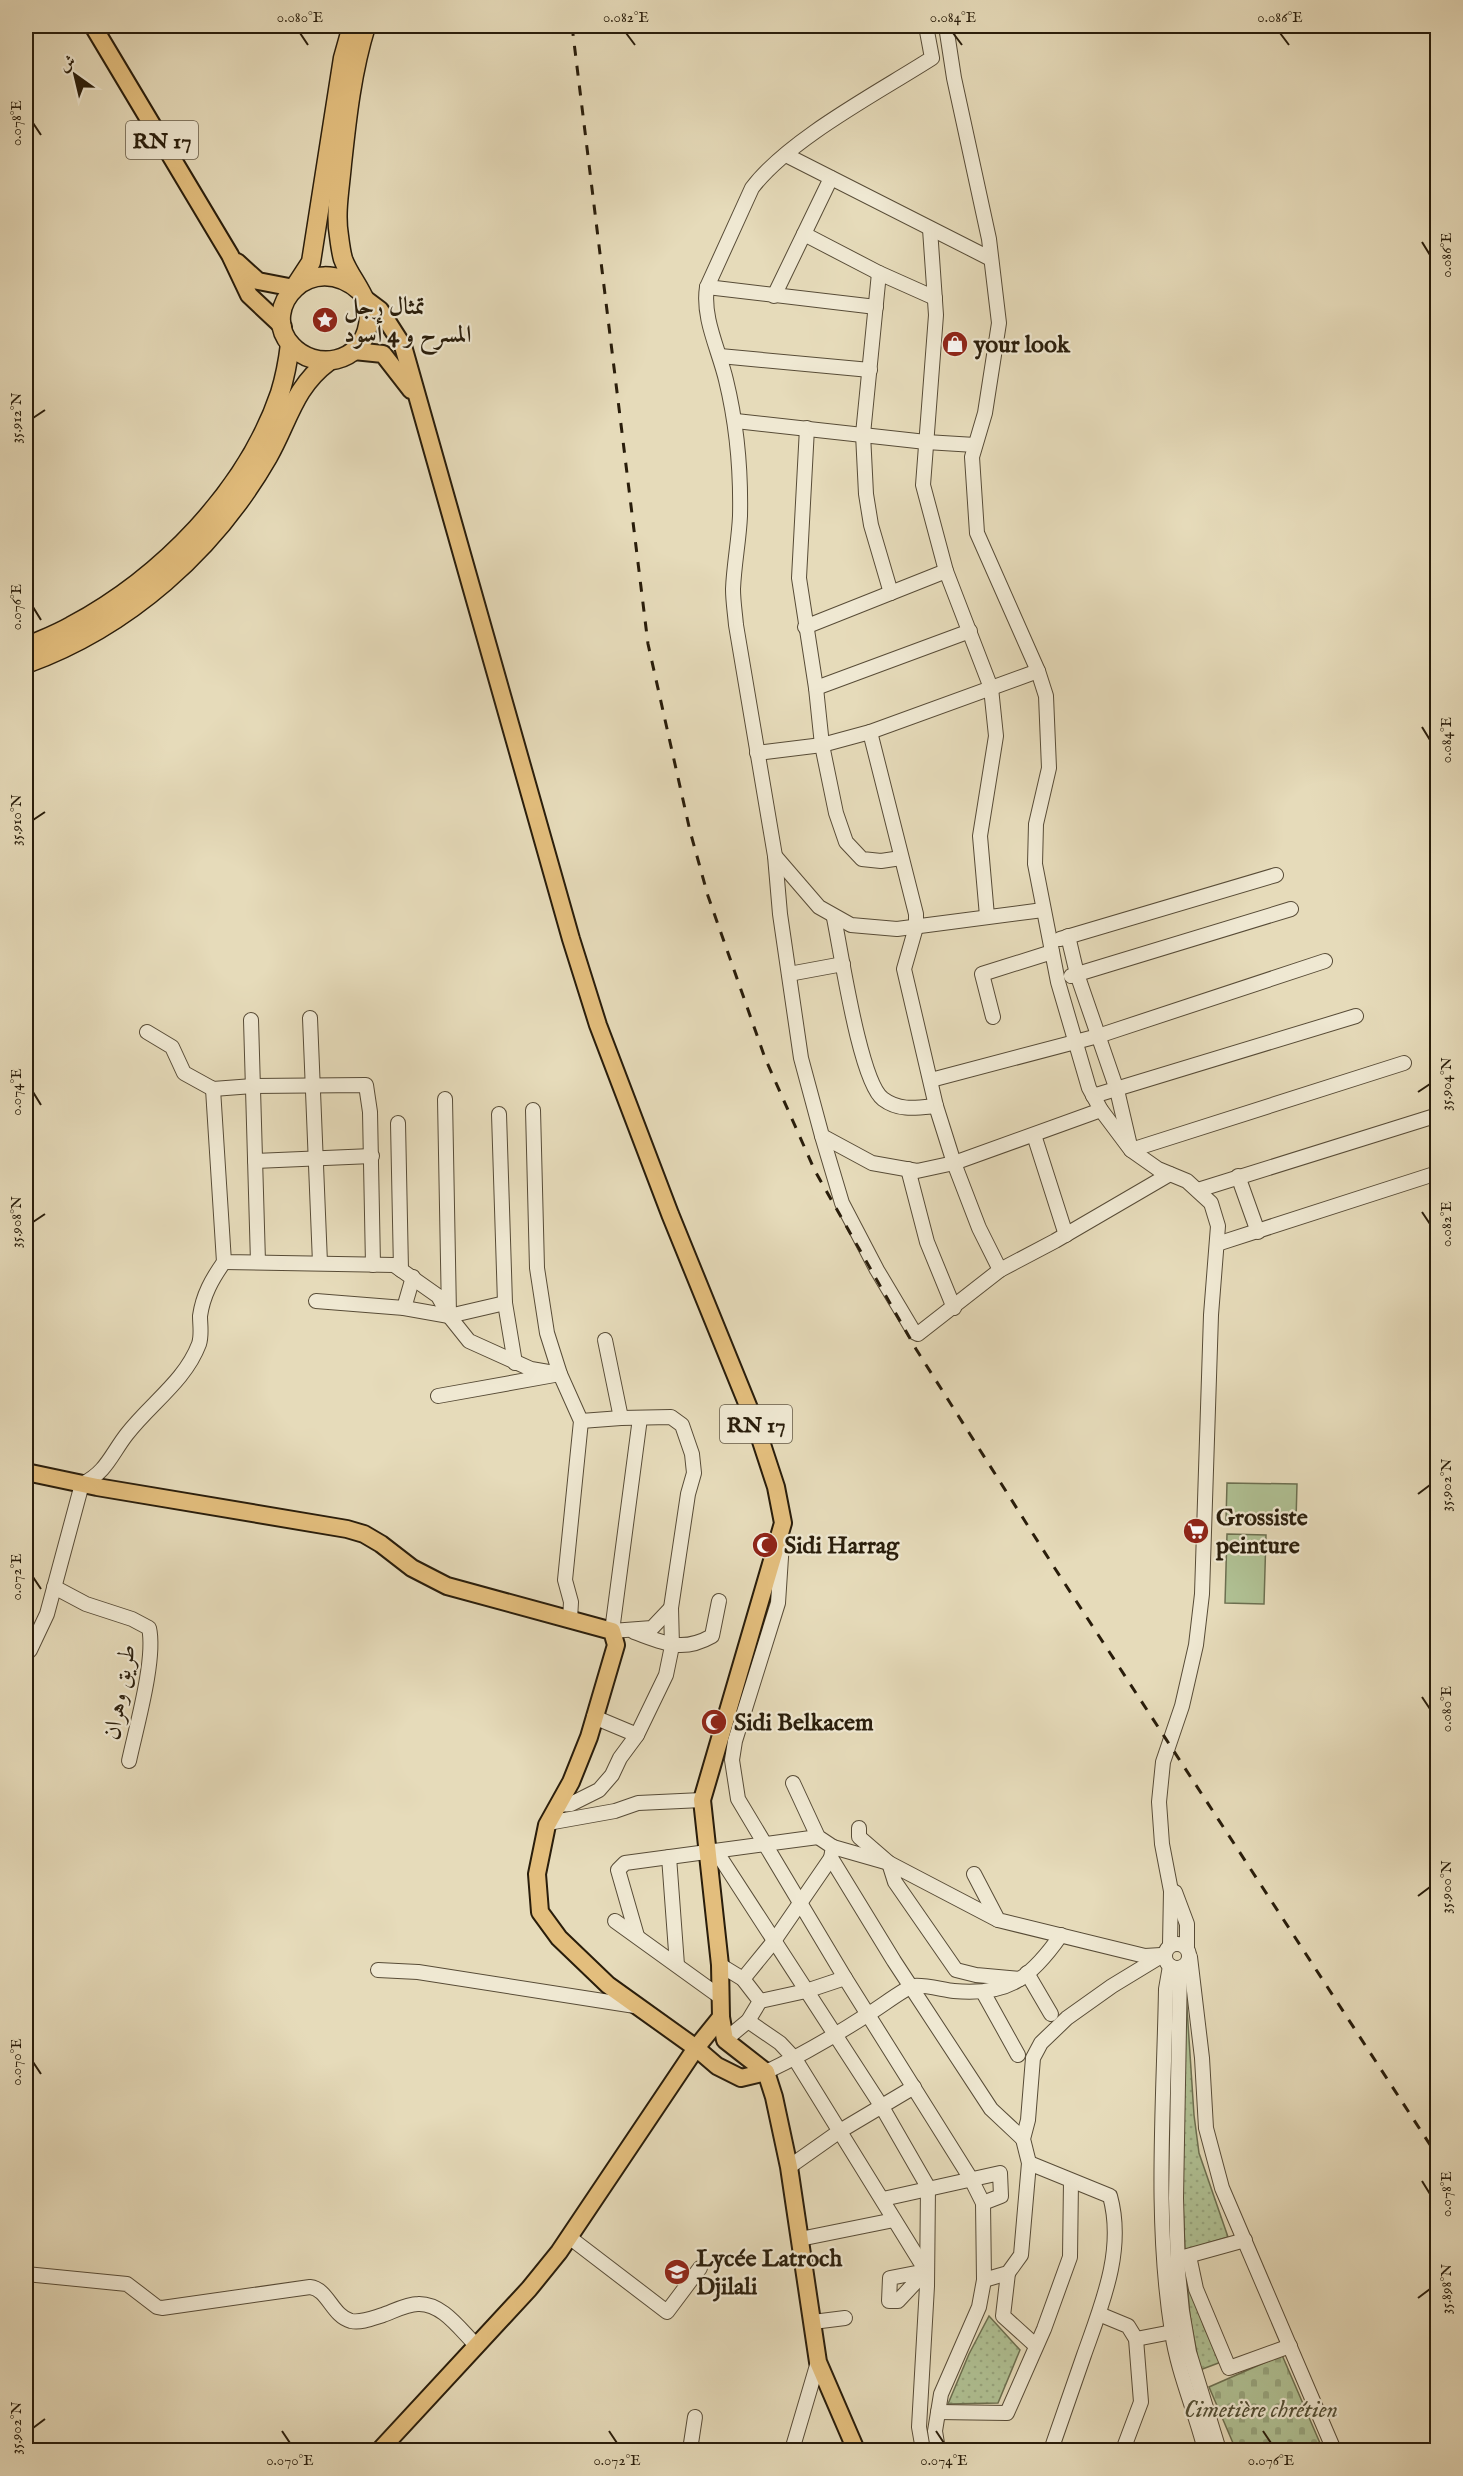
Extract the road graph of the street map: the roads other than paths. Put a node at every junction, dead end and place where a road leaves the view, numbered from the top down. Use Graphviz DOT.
graph roads {
  1 [pos="93,26"];
  2 [pos="352,26"];
  3 [pos="366,26"];
  4 [pos="926,26"];
  5 [pos="946,26"];
  6 [pos="786,155"];
  7 [pos="831,178"];
  8 [pos="930,229"];
  9 [pos="804,234"];
  10 [pos="230,255"];
  11 [pos="991,259"];
  12 [pos="879,273"];
  13 [pos="707,287"];
  14 [pos="294,288"];
  15 [pos="362,295"];
  16 [pos="774,296"];
  17 [pos="934,298"];
  18 [pos="876,307"];
  19 [pos="283,327"];
  20 [pos="290,344"];
  21 [pos="354,351"];
  22 [pos="720,356"];
  23 [pos="328,362"];
  24 [pos="870,370"];
  25 [pos="420,404"];
  26 [pos="736,421"];
  27 [pos="807,428"];
  28 [pos="863,434"];
  29 [pos="926,442"];
  30 [pos="975,445"];
  31 [pos="946,571"];
  32 [pos="891,593"];
  33 [pos="806,627"];
  34 [pos="970,631"];
  35 [pos="26,647"];
  36 [pos="26,664"];
  37 [pos="1038,671"];
  38 [pos="816,688"];
  39 [pos="991,688"];
  40 [pos="870,732"];
  41 [pos="822,745"];
  42 [pos="757,753"];
  43 [pos="775,856"];
  44 [pos="901,858"];
  45 [pos="1276,875"];
  46 [pos="1290,909"];
  47 [pos="1042,910"];
  48 [pos="987,916"];
  49 [pos="834,918"];
  50 [pos="916,927"];
  51 [pos="1068,936"];
  52 [pos="1050,947"];
  53 [pos="1325,961"];
  54 [pos="843,964"];
  55 [pos="789,974"];
  56 [pos="1077,974"];
  57 [pos="1058,982"];
  58 [pos="1356,1016"];
  59 [pos="993,1017"];
  60 [pos="310,1018"];
  61 [pos="251,1020"];
  62 [pos="147,1032"];
  63 [pos="1098,1035"];
  64 [pos="1074,1041"];
  65 [pos="1404,1063"];
  66 [pos="931,1080"];
  67 [pos="313,1084"];
  68 [pos="253,1086"];
  69 [pos="213,1089"];
  70 [pos="1117,1090"];
  71 [pos="1094,1096"];
  72 [pos="445,1099"];
  73 [pos="936,1106"];
  74 [pos="533,1110"];
  75 [pos="1101,1110"];
  76 [pos="499,1114"];
  77 [pos="1437,1115"];
  78 [pos="398,1123"];
  79 [pos="1034,1135"];
  80 [pos="822,1136"];
  81 [pos="1131,1150"];
  82 [pos="372,1156"];
  83 [pos="316,1159"];
  84 [pos="255,1161"];
  85 [pos="954,1163"];
  86 [pos="908,1170"];
  87 [pos="1170,1174"];
  88 [pos="1431,1175"];
  89 [pos="1238,1176"];
  90 [pos="1198,1190"];
  91 [pos="1258,1232"];
  92 [pos="1066,1235"];
  93 [pos="1217,1244"];
  94 [pos="224,1262"];
  95 [pos="258,1262"];
  96 [pos="320,1263"];
  97 [pos="373,1265"];
  98 [pos="1000,1270"];
  99 [pos="407,1273"];
  100 [pos="316,1301"];
  101 [pos="505,1303"];
  102 [pos="404,1308"];
  103 [pos="954,1308"];
  104 [pos="449,1316"];
  105 [pos="606,1340"];
  106 [pos="515,1363"];
  107 [pos="560,1374"];
  108 [pos="438,1396"];
  109 [pos="621,1418"];
  110 [pos="640,1419"];
  111 [pos="581,1421"];
  112 [pos="26,1472"];
  113 [pos="82,1484"];
  114 [pos="783,1523"];
  115 [pos="54,1587"];
  116 [pos="719,1601"];
  117 [pos="671,1608"];
  118 [pos="570,1619"];
  119 [pos="620,1631"];
  120 [pos="672,1646"];
  121 [pos="26,1654"];
  122 [pos="594,1717"];
  123 [pos="637,1735"];
  124 [pos="129,1761"];
  125 [pos="793,1784"];
  126 [pos="702,1800"];
  127 [pos="558,1805"];
  128 [pos="548,1823"];
  129 [pos="859,1828"];
  130 [pos="818,1837"];
  131 [pos="764,1843"];
  132 [pos="711,1851"];
  133 [pos="832,1853"];
  134 [pos="669,1857"];
  135 [pos="889,1863"];
  136 [pos="1167,1873"];
  137 [pos="974,1874"];
  138 [pos="800,1902"];
  139 [pos="999,1920"];
  140 [pos="615,1921"];
  141 [pos="1061,1935"];
  142 [pos="637,1936"];
  143 [pos="774,1941"];
  144 [pos="1189,1952"];
  145 [pos="1171,1959"];
  146 [pos="677,1965"];
  147 [pos="720,1965"];
  148 [pos="378,1970"];
  149 [pos="1023,1976"];
  150 [pos="845,1978"];
  151 [pos="743,1979"];
  152 [pos="913,1986"];
  153 [pos="806,1991"];
  154 [pos="983,1992"];
  155 [pos="719,1996"];
  156 [pos="760,2001"];
  157 [pos="635,2006"];
  158 [pos="868,2014"];
  159 [pos="1052,2014"];
  160 [pos="721,2017"];
  161 [pos="748,2021"];
  162 [pos="834,2036"];
  163 [pos="725,2040"];
  164 [pos="696,2048"];
  165 [pos="1018,2055"];
  166 [pos="795,2059"];
  167 [pos="766,2072"];
  168 [pos="914,2087"];
  169 [pos="882,2107"];
  170 [pos="840,2131"];
  171 [pos="1023,2139"];
  172 [pos="1029,2163"];
  173 [pos="789,2167"];
  174 [pos="971,2179"];
  175 [pos="1071,2181"];
  176 [pos="928,2187"];
  177 [pos="883,2199"];
  178 [pos="983,2203"];
  179 [pos="894,2220"];
  180 [pos="569,2237"];
  181 [pos="800,2239"];
  182 [pos="1245,2240"];
  183 [pos="1184,2257"];
  184 [pos="700,2268"];
  185 [pos="926,2271"];
  186 [pos="1008,2273"];
  187 [pos="26,2274"];
  188 [pos="984,2280"];
  189 [pos="1099,2314"];
  190 [pos="845,2318"];
  191 [pos="813,2322"];
  192 [pos="1172,2332"];
  193 [pos="1136,2339"];
  194 [pos="1035,2345"];
  195 [pos="477,2346"];
  196 [pos="1290,2346"];
  197 [pos="818,2362"];
  198 [pos="938,2412"];
  199 [pos="695,2417"];
  200 [pos="380,2451"];
  201 [pos="690,2451"];
  202 [pos="792,2451"];
  203 [pos="856,2451"];
  204 [pos="923,2451"];
  205 [pos="938,2451"];
  206 [pos="1051,2451"];
  207 [pos="1124,2451"];
  208 [pos="1205,2451"];
  209 [pos="1219,2451"];
  210 [pos="1334,2451"];
  1 -- 10 [label="main road, RN 17"];
  2 -- 14 [label="highway"];
  3 -- 15 [label="highway"];
  4 -- 6 [label="street"];
  5 -- 11 [label="street"];
  6 -- 7 [label="street"];
  6 -- 13 [label="street"];
  7 -- 8 [label="street"];
  7 -- 9 [label="street"];
  8 -- 11 [label="street"];
  8 -- 17 [label="street"];
  9 -- 12 [label="street"];
  9 -- 16 [label="street"];
  10 -- 14 [label="main road, RN 17"];
  10 -- 19 [label="main road, RN 17"];
  11 -- 30 [label="street"];
  12 -- 17 [label="street"];
  12 -- 18 [label="street"];
  13 -- 16 [label="street"];
  13 -- 22 [label="street"];
  14 -- 15 [label="highway"];
  14 -- 19 [label="highway"];
  15 -- 21 [label="highway"];
  15 -- 25 [label="main road, RN 17"];
  16 -- 18 [label="street"];
  17 -- 29 [label="street"];
  18 -- 24 [label="street"];
  19 -- 20 [label="highway"];
  20 -- 23 [label="highway"];
  20 -- 35 [label="highway"];
  21 -- 23 [label="highway"];
  21 -- 25 [label="main road, RN 17"];
  22 -- 24 [label="street"];
  22 -- 26 [label="street"];
  23 -- 36 [label="highway"];
  24 -- 28 [label="street"];
  25 -- 114 [label="main road, RN 17"];
  26 -- 27 [label="street"];
  26 -- 42 [label="street"];
  27 -- 28 [label="street"];
  27 -- 33 [label="street"];
  28 -- 29 [label="street"];
  28 -- 32 [label="street"];
  29 -- 30 [label="street"];
  29 -- 31 [label="street"];
  30 -- 37 [label="street"];
  31 -- 32 [label="street"];
  31 -- 34 [label="street"];
  32 -- 33 [label="street"];
  33 -- 38 [label="street"];
  34 -- 38 [label="street"];
  34 -- 39 [label="street"];
  37 -- 39 [label="street"];
  37 -- 47 [label="street"];
  38 -- 41 [label="street"];
  39 -- 40 [label="street"];
  39 -- 48 [label="street"];
  40 -- 41 [label="street"];
  40 -- 44 [label="street"];
  41 -- 42 [label="street"];
  41 -- 44 [label="street"];
  42 -- 43 [label="street"];
  43 -- 49 [label="street"];
  43 -- 55 [label="street"];
  44 -- 50 [label="street"];
  45 -- 51 [label="street"];
  46 -- 56 [label="street"];
  47 -- 48 [label="street"];
  47 -- 52 [label="street"];
  48 -- 50 [label="street"];
  49 -- 50 [label="street"];
  49 -- 54 [label="street"];
  50 -- 66 [label="street"];
  51 -- 52 [label="street"];
  51 -- 56 [label="street"];
  52 -- 57 [label="street"];
  52 -- 59 [label="street"];
  53 -- 63 [label="street"];
  54 -- 55 [label="street"];
  54 -- 73 [label="street"];
  55 -- 80 [label="street"];
  56 -- 57 [label="street"];
  56 -- 63 [label="street"];
  57 -- 64 [label="street"];
  58 -- 70 [label="street"];
  60 -- 67 [label="street"];
  61 -- 68 [label="street"];
  62 -- 69 [label="street"];
  63 -- 64 [label="street"];
  63 -- 70 [label="street"];
  64 -- 66 [label="street"];
  64 -- 71 [label="street"];
  65 -- 81 [label="street"];
  66 -- 73 [label="street"];
  67 -- 68 [label="street"];
  67 -- 82 [label="street"];
  67 -- 83 [label="street"];
  68 -- 69 [label="street"];
  68 -- 84 [label="street"];
  69 -- 94 [label="street"];
  70 -- 71 [label="street"];
  70 -- 81 [label="street"];
  71 -- 75 [label="street"];
  72 -- 104 [label="street"];
  73 -- 85 [label="street"];
  74 -- 107 [label="street"];
  75 -- 79 [label="street"];
  75 -- 81 [label="street"];
  76 -- 101 [label="street"];
  77 -- 89 [label="street"];
  78 -- 99 [label="street"];
  79 -- 85 [label="street"];
  79 -- 92 [label="street"];
  80 -- 86 [label="street"];
  80 -- 103 [label="street"];
  81 -- 87 [label="street"];
  82 -- 83 [label="street"];
  82 -- 97 [label="street"];
  83 -- 84 [label="street"];
  83 -- 96 [label="street"];
  84 -- 95 [label="street"];
  85 -- 86 [label="street"];
  85 -- 98 [label="street"];
  86 -- 103 [label="street"];
  87 -- 90 [label="street"];
  87 -- 92 [label="street"];
  88 -- 91 [label="street"];
  89 -- 90 [label="street"];
  89 -- 91 [label="street"];
  90 -- 93 [label="street"];
  91 -- 93 [label="street"];
  92 -- 98 [label="street"];
  93 -- 136 [label="street"];
  94 -- 95 [label="street"];
  94 -- 113 [label="street"];
  95 -- 96 [label="street"];
  96 -- 97 [label="street"];
  97 -- 99 [label="street"];
  98 -- 103 [label="street"];
  99 -- 102 [label="street"];
  99 -- 104 [label="street"];
  100 -- 102 [label="street"];
  101 -- 104 [label="street"];
  101 -- 106 [label="street"];
  102 -- 104 [label="street"];
  104 -- 106 [label="street"];
  105 -- 109 [label="street"];
  106 -- 107 [label="street"];
  107 -- 108 [label="street"];
  107 -- 111 [label="street"];
  109 -- 110 [label="street"];
  109 -- 111 [label="street"];
  110 -- 117 [label="street"];
  110 -- 119 [label="street"];
  111 -- 118 [label="street"];
  112 -- 113 [label="main road"];
  113 -- 115 [label="street"];
  113 -- 118 [label="main road"];
  114 -- 126 [label="main road, RN 17"];
  114 -- 131 [label="street"];
  115 -- 121 [label="street"];
  115 -- 124 [label="street, طريق وهران"];
  116 -- 120 [label="street"];
  117 -- 119 [label="street"];
  117 -- 120 [label="street"];
  118 -- 119 [label="main road"];
  119 -- 120 [label="street"];
  119 -- 122 [label="main road"];
  120 -- 123 [label="street"];
  122 -- 123 [label="street"];
  122 -- 127 [label="main road"];
  123 -- 127 [label="street"];
  125 -- 130 [label="street"];
  126 -- 128 [label="street"];
  126 -- 132 [label="main road, RN 17"];
  127 -- 128 [label="main road"];
  128 -- 157 [label="main road"];
  129 -- 135 [label="street"];
  130 -- 131 [label="street"];
  130 -- 133 [label="street"];
  131 -- 132 [label="street"];
  131 -- 138 [label="street"];
  132 -- 134 [label="street"];
  132 -- 143 [label="street"];
  132 -- 147 [label="main road, RN 17"];
  133 -- 135 [label="street"];
  133 -- 138 [label="street"];
  133 -- 152 [label="street"];
  134 -- 142 [label="street"];
  134 -- 146 [label="street"];
  135 -- 139 [label="street"];
  135 -- 149 [label="street"];
  136 -- 144 [label="street"];
  136 -- 145 [label="street"];
  137 -- 139 [label="street"];
  138 -- 143 [label="street"];
  138 -- 150 [label="street"];
  139 -- 141 [label="street"];
  140 -- 142 [label="street"];
  141 -- 145 [label="street"];
  141 -- 149 [label="street"];
  142 -- 146 [label="street"];
  143 -- 151 [label="street"];
  143 -- 153 [label="street"];
  144 -- 145 [label="street"];
  144 -- 145 [label="street"];
  144 -- 182 [label="street"];
  145 -- 171 [label="street"];
  145 -- 183 [label="street"];
  145 -- 192 [label="street"];
  146 -- 155 [label="street"];
  147 -- 151 [label="street"];
  147 -- 155 [label="main road, RN 17"];
  148 -- 157 [label="street"];
  149 -- 154 [label="street"];
  149 -- 159 [label="street"];
  150 -- 153 [label="street"];
  150 -- 158 [label="street"];
  151 -- 156 [label="street"];
  152 -- 154 [label="street"];
  152 -- 158 [label="street"];
  152 -- 171 [label="street"];
  153 -- 156 [label="street"];
  153 -- 162 [label="street"];
  154 -- 165 [label="street"];
  155 -- 160 [label="main road, RN 17"];
  156 -- 161 [label="street"];
  157 -- 164 [label="main road"];
  158 -- 162 [label="street"];
  158 -- 168 [label="street"];
  160 -- 163 [label="main road, RN 17"];
  160 -- 164 [label="main road"];
  161 -- 163 [label="street"];
  161 -- 166 [label="street"];
  162 -- 166 [label="street"];
  162 -- 169 [label="street"];
  163 -- 167 [label="main road"];
  164 -- 167 [label="main road"];
  164 -- 180 [label="main road"];
  166 -- 167 [label="street"];
  166 -- 170 [label="street"];
  167 -- 173 [label="main road"];
  168 -- 169 [label="street"];
  168 -- 174 [label="street"];
  169 -- 170 [label="street"];
  169 -- 176 [label="street"];
  170 -- 173 [label="street"];
  170 -- 177 [label="street"];
  171 -- 172 [label="street"];
  172 -- 175 [label="street"];
  172 -- 186 [label="street"];
  173 -- 181 [label="main road"];
  174 -- 176 [label="street"];
  174 -- 178 [label="street"];
  174 -- 178 [label="street"];
  175 -- 189 [label="street"];
  175 -- 194 [label="street"];
  176 -- 177 [label="street"];
  176 -- 185 [label="street"];
  177 -- 179 [label="street"];
  178 -- 188 [label="street"];
  179 -- 181 [label="street"];
  179 -- 185 [label="street"];
  180 -- 184 [label="street"];
  180 -- 195 [label="main road"];
  181 -- 191 [label="main road"];
  182 -- 183 [label="street"];
  182 -- 196 [label="street"];
  183 -- 196 [label="street"];
  183 -- 209 [label="street"];
  185 -- 204 [label="street"];
  186 -- 188 [label="street"];
  186 -- 194 [label="street"];
  187 -- 195 [label="street"];
  188 -- 198 [label="street"];
  189 -- 193 [label="street"];
  189 -- 206 [label="street"];
  190 -- 191 [label="street"];
  191 -- 197 [label="main road"];
  192 -- 193 [label="street"];
  192 -- 208 [label="street"];
  193 -- 207 [label="street"];
  194 -- 198 [label="street"];
  195 -- 200 [label="main road"];
  196 -- 210 [label="street"];
  197 -- 202 [label="street"];
  197 -- 203 [label="main road"];
  198 -- 205 [label="street"];
  199 -- 201 [label="street"];
}
